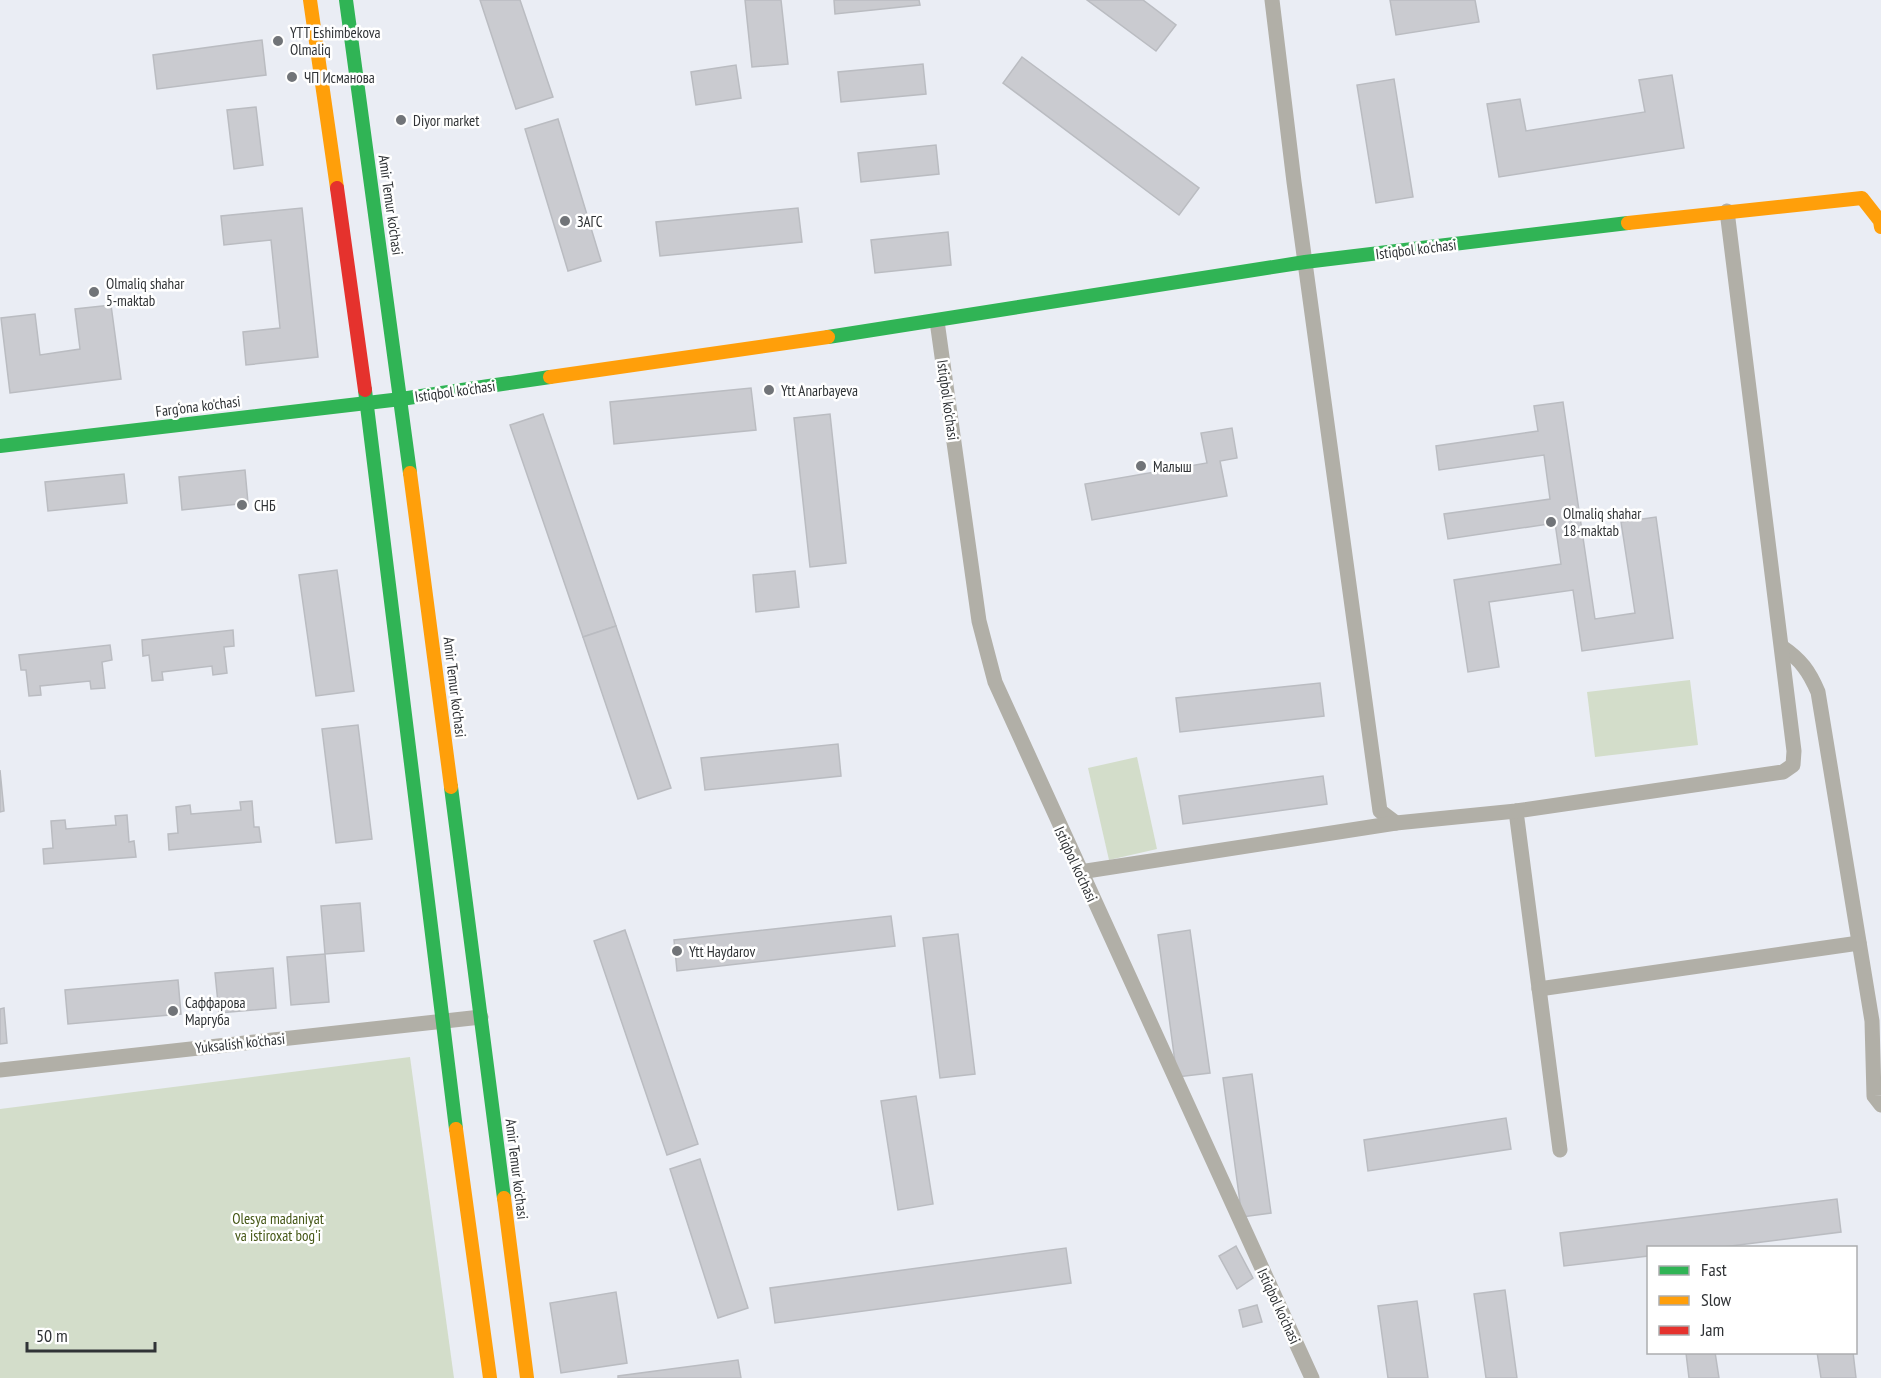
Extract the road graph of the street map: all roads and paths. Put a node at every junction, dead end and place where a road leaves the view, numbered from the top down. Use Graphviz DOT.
graph roads {
  1 [pos="310,0"];
  2 [pos="346,0"];
  3 [pos="1272,0"];
  4 [pos="1727,211"];
  5 [pos="1881,227"];
  6 [pos="1305,262"];
  7 [pos="937,321"];
  8 [pos="401,399"];
  9 [pos="367,403"];
  10 [pos="0,446"];
  11 [pos="1782,647"];
  12 [pos="1516,811"];
  13 [pos="1396,823"];
  14 [pos="1080,872"];
  15 [pos="1859,943"];
  16 [pos="1539,989"];
  17 [pos="481,1017"];
  18 [pos="441,1021"];
  19 [pos="1876,1040"];
  20 [pos="0,1070"];
  21 [pos="1881,1105"];
  22 [pos="1560,1150"];
  23 [pos="490,1378"];
  24 [pos="527,1378"];
  25 [pos="1312,1378"];
  1 -- 9 [label="main road"];
  2 -- 8 [label="main road, Amir Temur ko'chasi"];
  3 -- 6 [label="street"];
  4 -- 5 [label="main road, Istiqbol ko'chasi"];
  4 -- 6 [label="main road, Istiqbol ko'chasi"];
  4 -- 11 [label="street"];
  6 -- 7 [label="main road, Istiqbol ko'chasi"];
  6 -- 13 [label="street"];
  7 -- 8 [label="main road, Istiqbol ko'chasi"];
  7 -- 14 [label="street, Istiqbol ko'chasi"];
  8 -- 9 [label="main road, Farg‘ona ko'chasi"];
  8 -- 17 [label="main road, Amir Temur ko'chasi"];
  9 -- 10 [label="main road, Farg‘ona ko'chasi"];
  9 -- 18 [label="main road"];
  11 -- 12 [label="street"];
  11 -- 15 [label="street"];
  12 -- 13 [label="street"];
  12 -- 16 [label="street"];
  13 -- 14 [label="street"];
  14 -- 25 [label="street, Istiqbol ko'chasi"];
  15 -- 16 [label="street"];
  15 -- 19 [label="street"];
  16 -- 22 [label="street"];
  17 -- 18 [label="street, Yuksalish ko'chasi"];
  17 -- 24 [label="main road, Amir Temur ko'chasi"];
  18 -- 20 [label="street, Yuksalish ko'chasi"];
  18 -- 23 [label="main road"];
  19 -- 21 [label="street"];
}
